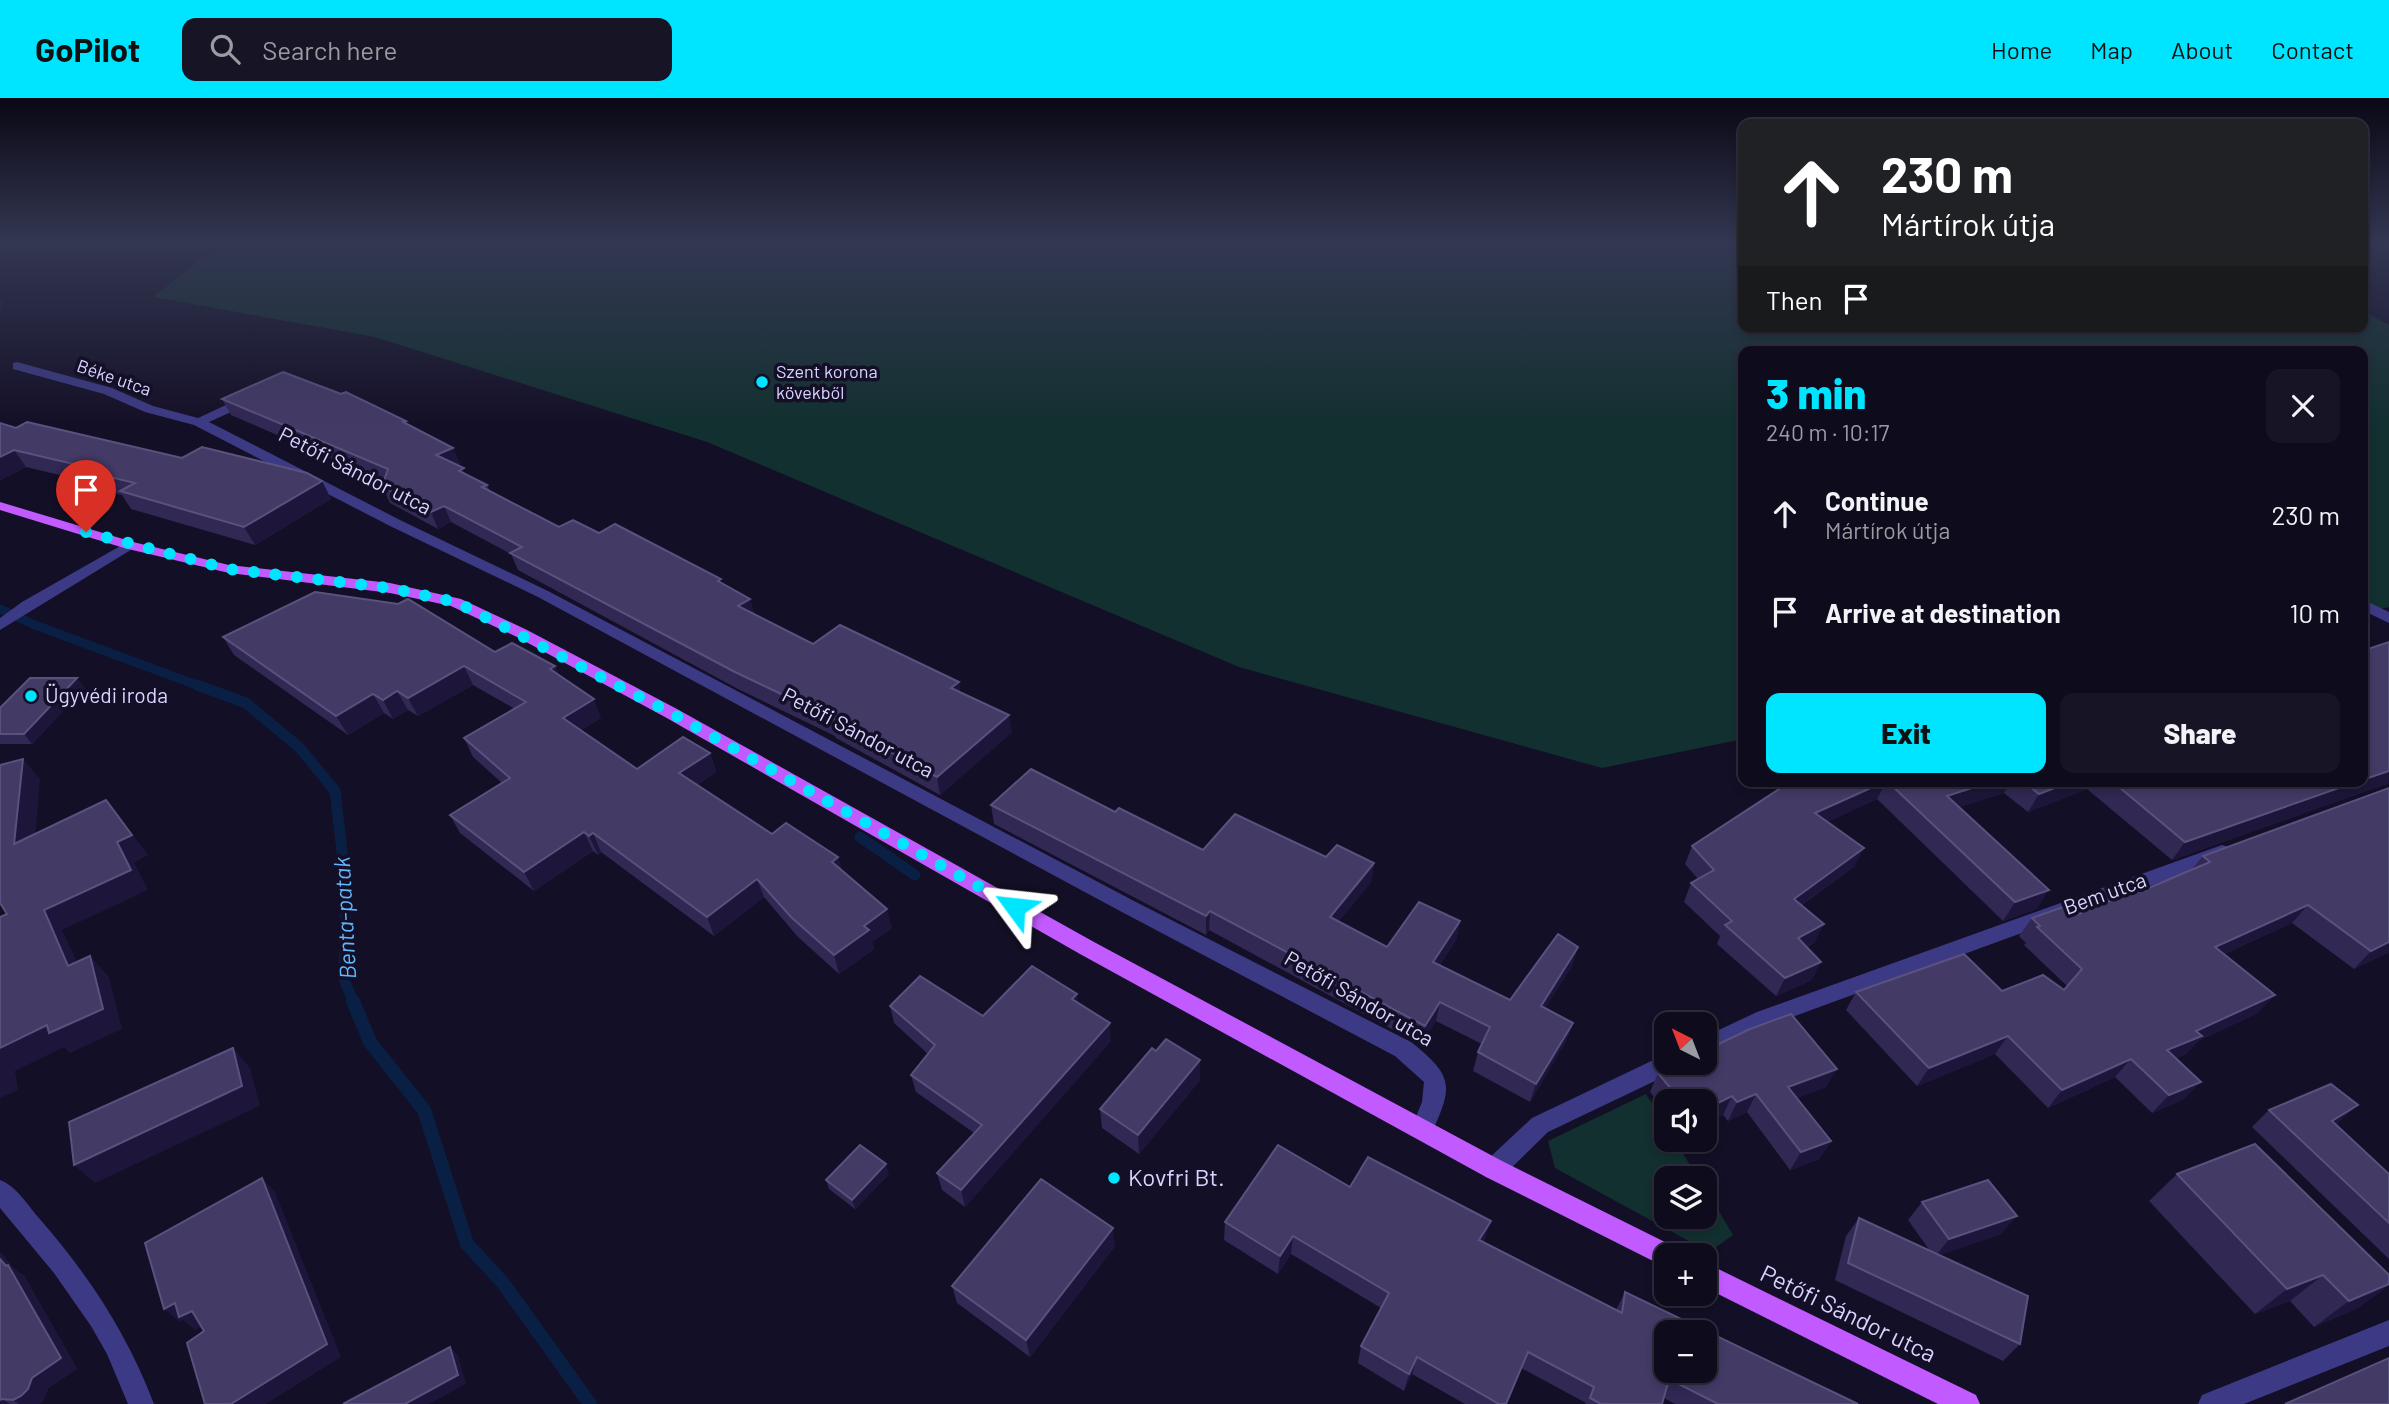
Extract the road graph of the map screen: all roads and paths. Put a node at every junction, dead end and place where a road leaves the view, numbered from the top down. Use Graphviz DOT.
graph roads {
  1 [pos="17,366"];
  2 [pos="247,400"];
  3 [pos="199,422"];
  4 [pos="0,506"];
  5 [pos="130,545"];
  6 [pos="2368,606"];
  7 [pos="2389,618"];
  8 [pos="0,625"];
  9 [pos="2246,843"];
  10 [pos="1717,1040"];
  11 [pos="1654,1071"];
  12 [pos="1422,1129"];
  13 [pos="1494,1169"];
  14 [pos="0,1192"];
  15 [pos="1654,1249"];
  16 [pos="1717,1280"];
  17 [pos="2389,1333"];
  18 [pos="141,1404"];
  19 [pos="1967,1404"];
  20 [pos="2211,1404"];
  1 -- 3 [label="street, Béke utca"];
  2 -- 3 [label="street"];
  3 -- 12 [label="street, Petőfi Sándor utca"];
  4 -- 5 [label="main road"];
  5 -- 8 [label="street"];
  5 -- 12 [label="main road"];
  6 -- 7 [label="street"];
  9 -- 10 [label="street, Bem utca"];
  11 -- 13 [label="street"];
  12 -- 13 [label="main road"];
  13 -- 15 [label="main road"];
  14 -- 18 [label="street"];
  16 -- 19 [label="main road, Petőfi Sándor utca"];
  17 -- 20 [label="street"];
}
